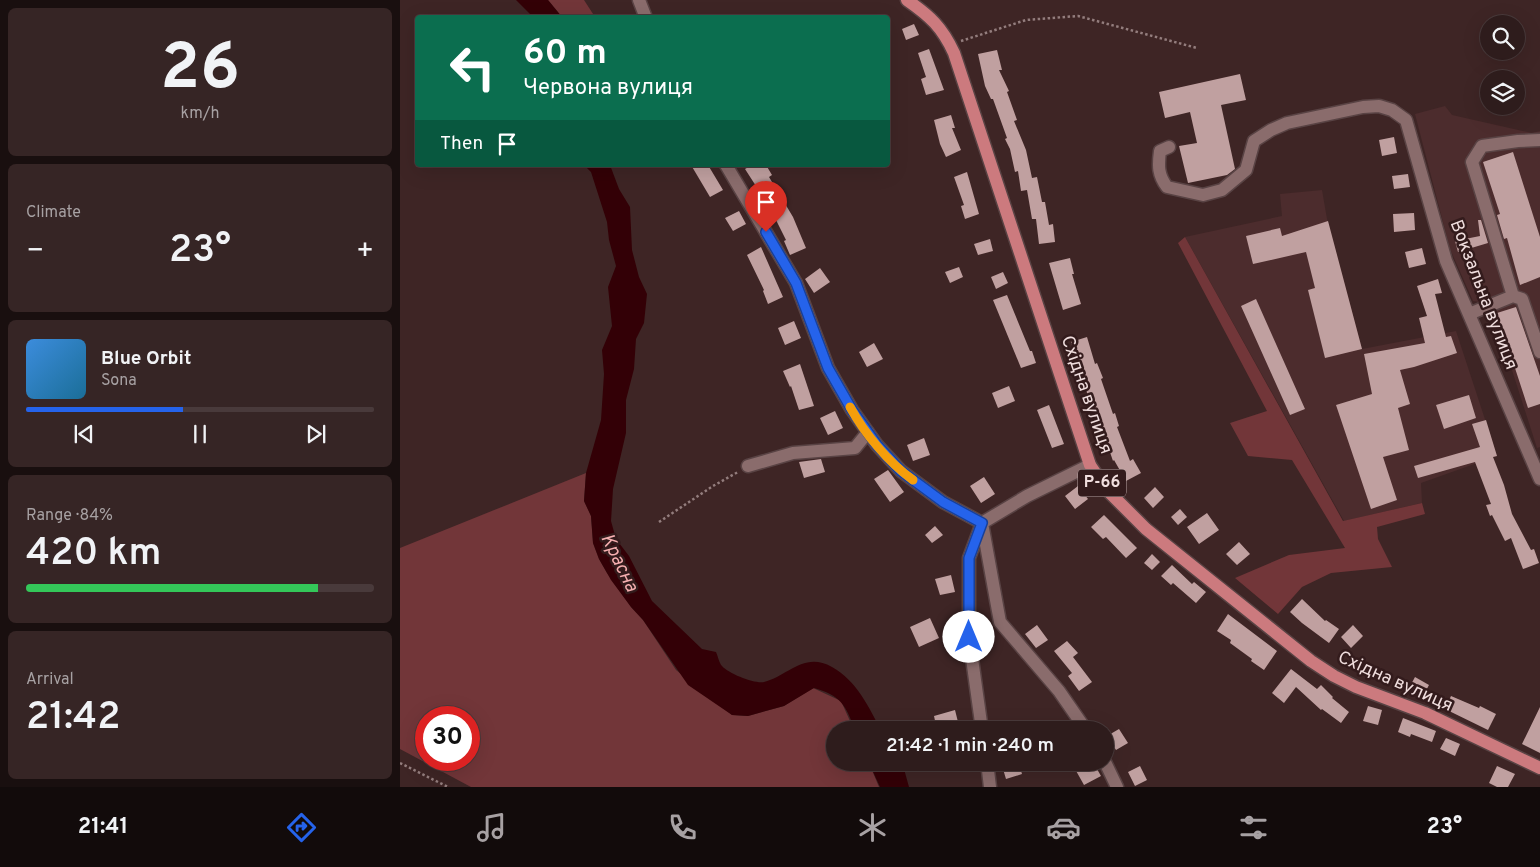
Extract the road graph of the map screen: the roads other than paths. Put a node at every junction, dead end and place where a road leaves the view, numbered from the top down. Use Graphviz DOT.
graph roads {
  1 [pos="639,0"];
  2 [pos="907,0"];
  3 [pos="645,15"];
  4 [pos="1540,140"];
  5 [pos="1169,147"];
  6 [pos="727,167"];
  7 [pos="1513,296"];
  8 [pos="1468,314"];
  9 [pos="1540,352"];
  10 [pos="868,432"];
  11 [pos="1090,465"];
  12 [pos="748,466"];
  13 [pos="1540,479"];
  14 [pos="982,523"];
  15 [pos="981,721"];
  16 [pos="1080,721"];
  17 [pos="1540,768"];
  18 [pos="988,771"];
  19 [pos="1109,771"];
  20 [pos="990,787"];
  21 [pos="1117,787"];
  1 -- 3 [label="street"];
  2 -- 11 [label="main road, Східна вулиця / Р-66"];
  4 -- 7 [label="street"];
  5 -- 8 [label="street, Вокзальна вулиця"];
  6 -- 10 [label="street"];
  7 -- 8 [label="street"];
  7 -- 9 [label="street"];
  8 -- 13 [label="street, Вокзальна вулиця"];
  10 -- 12 [label="street"];
  10 -- 14 [label="street"];
  11 -- 14 [label="street"];
  11 -- 17 [label="main road, Східна вулиця / Р-66"];
  14 -- 15 [label="street"];
  14 -- 16 [label="street"];
  18 -- 20 [label="street"];
  19 -- 21 [label="street"];
}
